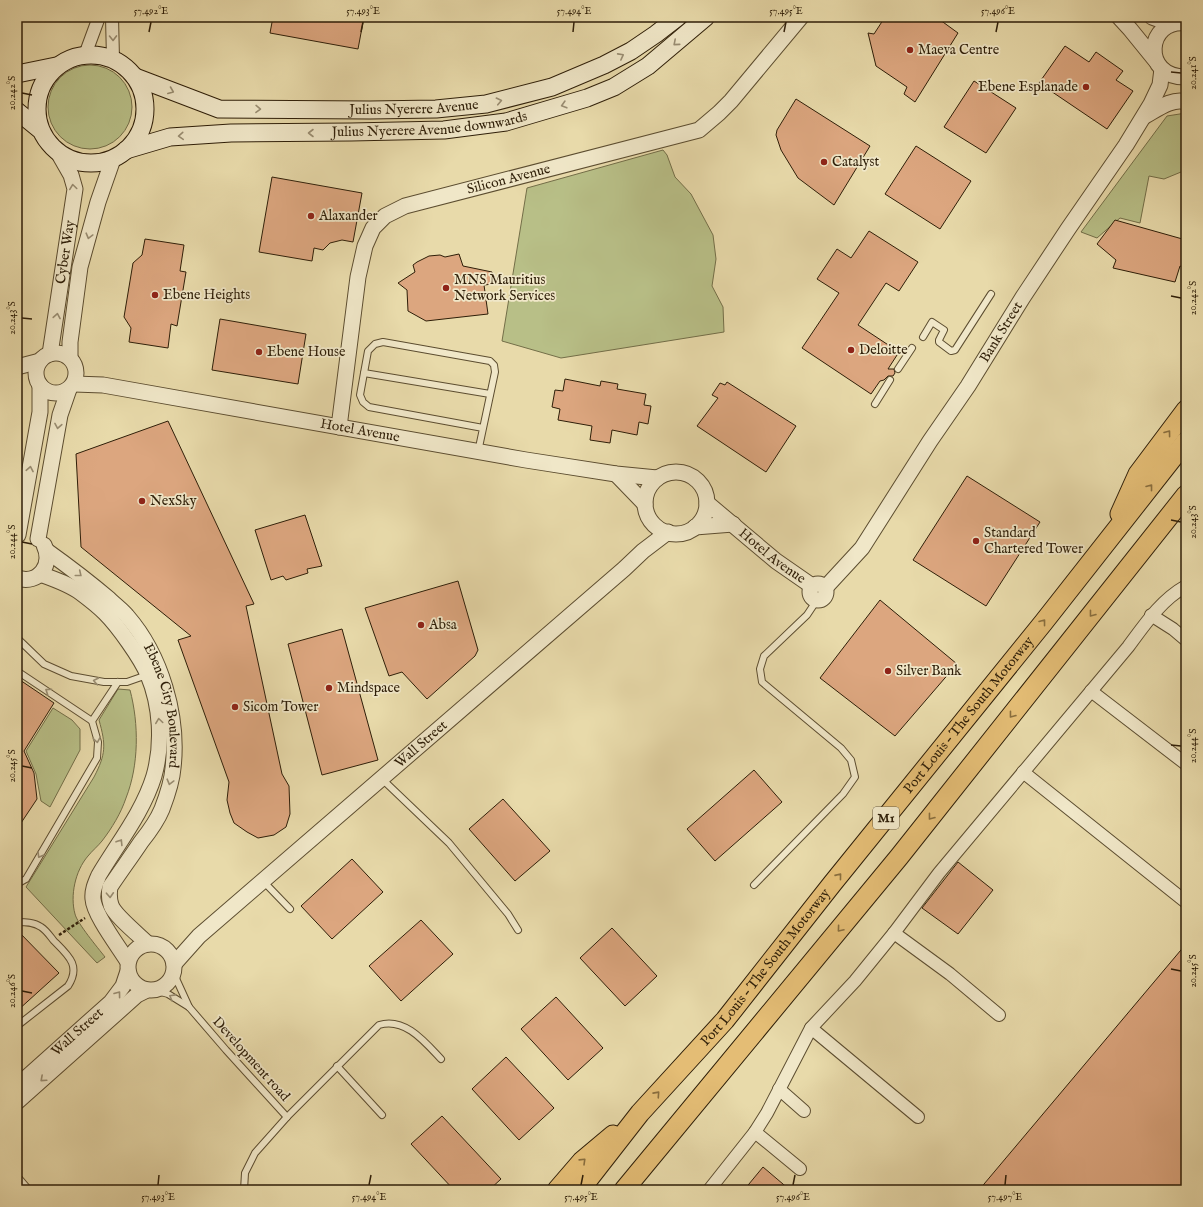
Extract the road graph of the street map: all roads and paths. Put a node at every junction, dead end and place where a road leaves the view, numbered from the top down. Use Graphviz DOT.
graph roads {
  1 [pos="99,17"];
  2 [pos="112,17"];
  3 [pos="678,17"];
  4 [pos="706,17"];
  5 [pos="801,17"];
  6 [pos="950,17"];
  7 [pos="958,17"];
  8 [pos="1119,17"];
  9 [pos="1152,17"];
  10 [pos="1179,23"];
  11 [pos="85,55"];
  12 [pos="113,59"];
  13 [pos="56,66"];
  14 [pos="17,74"];
  15 [pos="1174,74"];
  16 [pos="135,77"];
  17 [pos="1186,102"];
  18 [pos="17,111"];
  19 [pos="1142,118"];
  20 [pos="39,129"];
  21 [pos="59,154"];
  22 [pos="120,155"];
  23 [pos="991,294"];
  24 [pos="923,337"];
  25 [pos="912,348"];
  26 [pos="45,358"];
  27 [pos="17,367"];
  28 [pos="898,369"];
  29 [pos="17,372"];
  30 [pos="364,373"];
  31 [pos="72,375"];
  32 [pos="890,380"];
  33 [pos="39,383"];
  34 [pos="490,394"];
  35 [pos="875,404"];
  36 [pos="1186,410"];
  37 [pos="339,428"];
  38 [pos="483,428"];
  39 [pos="1186,441"];
  40 [pos="478,452"];
  41 [pos="616,474"];
  42 [pos="657,478"];
  43 [pos="1186,495"];
  44 [pos="707,503"];
  45 [pos="645,504"];
  46 [pos="1186,512"];
  47 [pos="652,522"];
  48 [pos="733,524"];
  49 [pos="695,527"];
  50 [pos="668,532"];
  51 [pos="17,536"];
  52 [pos="38,539"];
  53 [pos="1109,539"];
  54 [pos="643,550"];
  55 [pos="47,551"];
  56 [pos="40,574"];
  57 [pos="17,578"];
  58 [pos="1186,586"];
  59 [pos="818,591"];
  60 [pos="1106,596"];
  61 [pos="1152,615"];
  62 [pos="17,638"];
  63 [pos="1186,640"];
  64 [pos="155,659"];
  65 [pos="17,671"];
  66 [pos="148,674"];
  67 [pos="118,682"];
  68 [pos="1090,691"];
  69 [pos="92,721"];
  70 [pos="1186,764"];
  71 [pos="1023,772"];
  72 [pos="382,779"];
  73 [pos="263,881"];
  74 [pos="17,884"];
  75 [pos="754,885"];
  76 [pos="1186,902"];
  77 [pos="290,909"];
  78 [pos="96,913"];
  79 [pos="17,922"];
  80 [pos="518,930"];
  81 [pos="894,933"];
  82 [pos="198,936"];
  83 [pos="54,940"];
  84 [pos="155,946"];
  85 [pos="128,967"];
  86 [pos="174,968"];
  87 [pos="150,990"];
  88 [pos="189,1007"];
  89 [pos="999,1015"];
  90 [pos="17,1026"];
  91 [pos="811,1028"];
  92 [pos="441,1059"];
  93 [pos="337,1066"];
  94 [pos="18,1083"];
  95 [pos="778,1089"];
  96 [pos="17,1102"];
  97 [pos="804,1111"];
  98 [pos="640,1113"];
  99 [pos="382,1115"];
  100 [pos="918,1116"];
  101 [pos="287,1117"];
  102 [pos="755,1132"];
  103 [pos="800,1169"];
  104 [pos="17,1176"];
  105 [pos="29,1190"];
  106 [pos="244,1190"];
  107 [pos="557,1190"];
  108 [pos="580,1190"];
  109 [pos="624,1190"];
  110 [pos="709,1190"];
  1 -- 11 [label="street"];
  2 -- 12 [label="street, one-way"];
  16 -- 3 [label="main road, Julius Nyerere Avenue, one-way"];
  4 -- 22 [label="main road, Julius Nyerere Avenue downwards, one-way"];
  5 -- 37 [label="street, Silicon Avenue"];
  6 -- 7 [label="lane"];
  8 -- 15 [label="street"];
  9 -- 10 [label="street"];
  10 -- 15 [label="street"];
  11 -- 12 [label="main road"];
  11 -- 13 [label="main road"];
  12 -- 16 [label="main road"];
  13 -- 14 [label="main road"];
  13 -- 20 [label="main road"];
  15 -- 19 [label="street, Bank Street"];
  16 -- 22 [label="main road"];
  17 -- 19 [label="street"];
  18 -- 20 [label="main road"];
  19 -- 59 [label="street, Bank Street"];
  20 -- 21 [label="main road"];
  21 -- 22 [label="main road"];
  26 -- 21 [label="street, Cyber Way, one-way"];
  22 -- 31 [label="street, Cyber Way, one-way"];
  23 -- 24 [label="lane"];
  25 -- 28 [label="lane"];
  26 -- 27 [label="street"];
  26 -- 31 [label="street"];
  26 -- 33 [label="street"];
  29 -- 33 [label="street"];
  30 -- 34 [label="lane"];
  30 -- 34 [label="lane"];
  30 -- 38 [label="lane"];
  31 -- 33 [label="street"];
  31 -- 37 [label="street, Hotel Avenue"];
  31 -- 52 [label="street, Cyber Way, one-way"];
  32 -- 35 [label="lane"];
  51 -- 33 [label="street, one-way"];
  34 -- 38 [label="lane"];
  53 -- 36 [label="highway, one-way"];
  37 -- 40 [label="street, Hotel Avenue"];
  38 -- 40 [label="lane"];
  53 -- 39 [label="highway, Port Louis – The South Motorway / M1, one-way"];
  40 -- 41 [label="street, Hotel Avenue"];
  41 -- 42 [label="street, Hotel Avenue"];
  41 -- 45 [label="street"];
  42 -- 44 [label="street"];
  42 -- 45 [label="street"];
  43 -- 60 [label="highway, M1"];
  44 -- 48 [label="street, Hotel Avenue"];
  44 -- 49 [label="street"];
  45 -- 47 [label="street"];
  46 -- 60 [label="highway"];
  47 -- 50 [label="street"];
  47 -- 54 [label="street, Wall Street"];
  48 -- 49 [label="street, Hotel Avenue"];
  48 -- 59 [label="street, Hotel Avenue"];
  49 -- 50 [label="street"];
  50 -- 54 [label="street, Wall Street"];
  51 -- 52 [label="street"];
  52 -- 55 [label="street, Ebene City Boulevard"];
  98 -- 53 [label="highway, Port Louis – The South Motorway / M1, one-way"];
  54 -- 72 [label="street, Wall Street"];
  55 -- 56 [label="street"];
  55 -- 64 [label="street, Ebene City Boulevard, one-way"];
  56 -- 57 [label="street"];
  56 -- 66 [label="street, Ebene City Boulevard"];
  58 -- 61 [label="street"];
  59 -- 75 [label="lane"];
  60 -- 109 [label="highway, M1, one-way"];
  61 -- 63 [label="street"];
  61 -- 68 [label="street"];
  67 -- 62 [label="lane, one-way"];
  64 -- 66 [label="lane"];
  64 -- 84 [label="street, Ebene City Boulevard, one-way"];
  69 -- 65 [label="lane, one-way"];
  66 -- 67 [label="lane"];
  78 -- 66 [label="street, Ebene City Boulevard, one-way"];
  67 -- 69 [label="lane"];
  68 -- 70 [label="street"];
  68 -- 71 [label="street"];
  69 -- 74 [label="lane, one-way"];
  71 -- 76 [label="street"];
  71 -- 81 [label="street"];
  72 -- 73 [label="street, Wall Street"];
  72 -- 80 [label="lane"];
  73 -- 77 [label="lane"];
  73 -- 82 [label="street, Wall Street"];
  78 -- 83 [label="path"];
  78 -- 85 [label="street, Ebene City Boulevard"];
  79 -- 83 [label="lane"];
  81 -- 89 [label="street"];
  81 -- 91 [label="street"];
  82 -- 84 [label="street, Wall Street"];
  82 -- 86 [label="street, Wall Street"];
  83 -- 90 [label="lane"];
  84 -- 85 [label="street"];
  84 -- 86 [label="street"];
  85 -- 87 [label="street"];
  94 -- 85 [label="street, Wall Street, one-way"];
  86 -- 87 [label="street"];
  86 -- 88 [label="lane"];
  88 -- 87 [label="lane, one-way"];
  87 -- 96 [label="street, one-way"];
  88 -- 101 [label="lane, Development road"];
  91 -- 95 [label="street"];
  91 -- 100 [label="street"];
  92 -- 93 [label="lane, Development road"];
  93 -- 99 [label="lane"];
  93 -- 101 [label="lane, Development road"];
  95 -- 97 [label="street"];
  95 -- 102 [label="street"];
  107 -- 98 [label="highway, one-way"];
  98 -- 108 [label="highway, Port Louis – The South Motorway / M1"];
  101 -- 106 [label="lane"];
  102 -- 103 [label="street"];
  102 -- 110 [label="street"];
  104 -- 105 [label="lane"];
}
